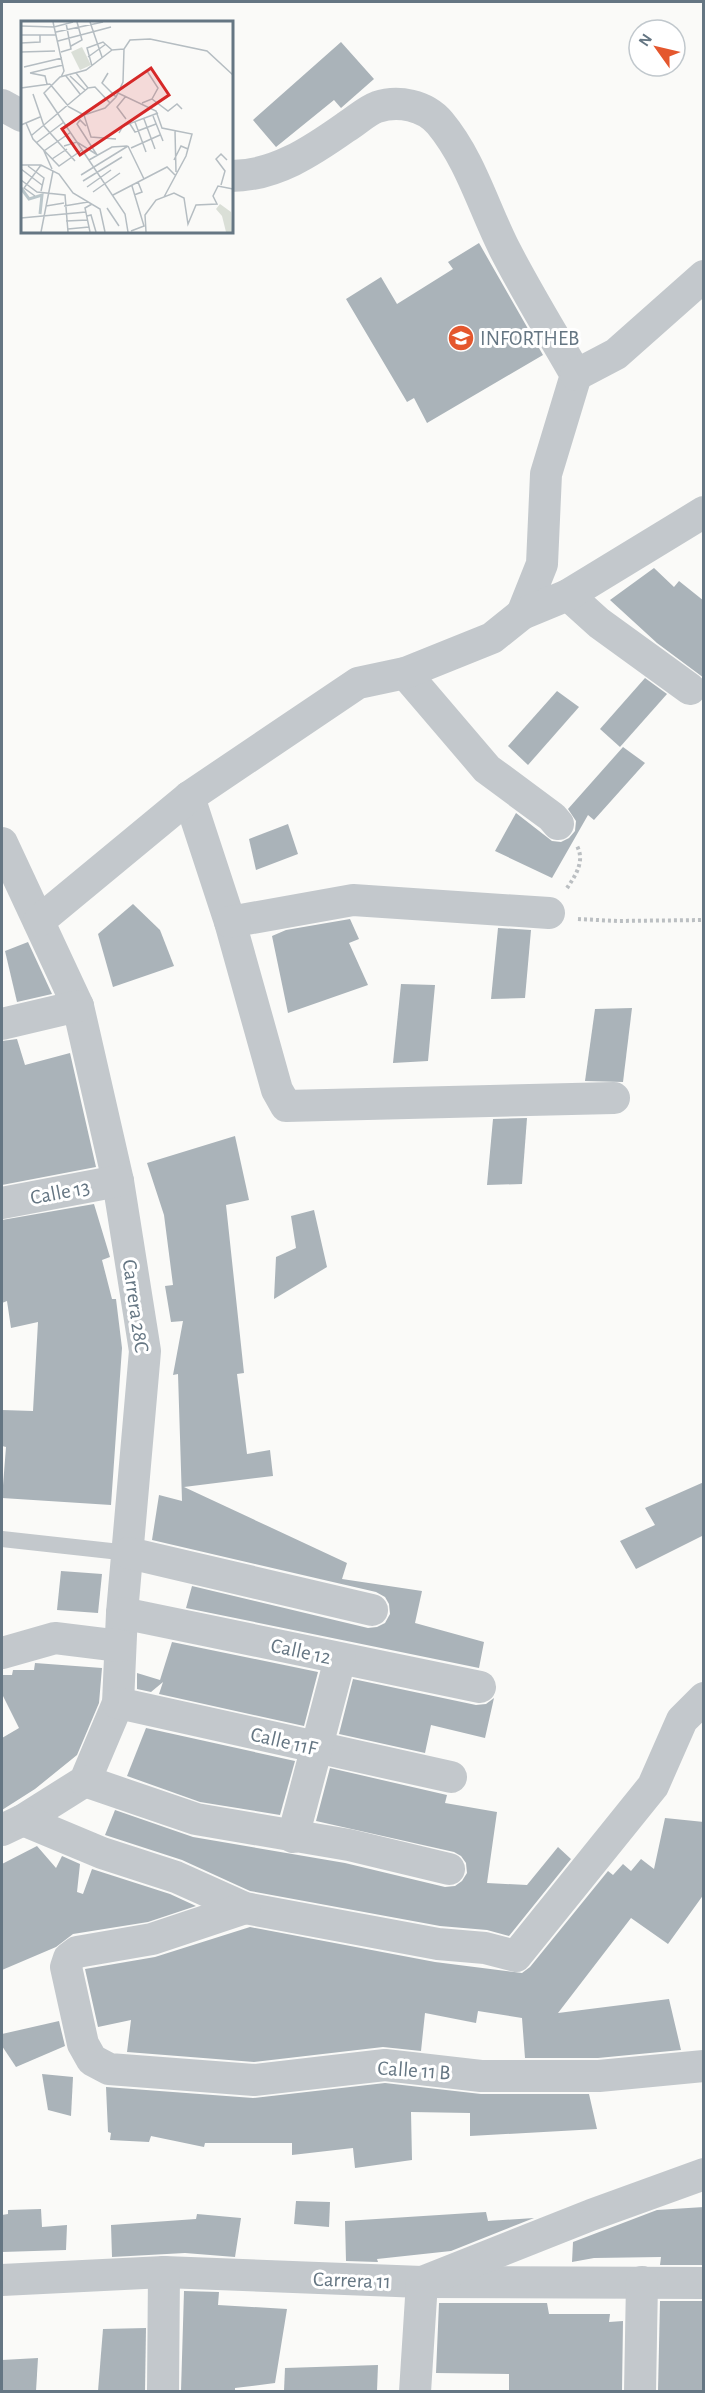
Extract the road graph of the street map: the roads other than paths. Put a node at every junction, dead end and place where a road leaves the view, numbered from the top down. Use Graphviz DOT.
graph roads {
  1 [pos="2,105"];
  2 [pos="21,115"];
  3 [pos="232,176"];
  4 [pos="704,276"];
  5 [pos="576,375"];
  6 [pos="704,512"];
  7 [pos="568,595"];
  8 [pos="522,614"];
  9 [pos="405,673"];
  10 [pos="690,688"];
  11 [pos="189,796"];
  12 [pos="558,824"];
  13 [pos="2,843"];
  14 [pos="549,913"];
  15 [pos="39,921"];
  16 [pos="230,922"];
  17 [pos="78,1006"];
  18 [pos="2,1024"];
  19 [pos="614,1098"];
  20 [pos="118,1181"];
  21 [pos="2,1203"];
  22 [pos="2,1539"];
  23 [pos="129,1553"];
  24 [pos="372,1610"];
  25 [pos="122,1613"];
  26 [pos="120,1646"];
  27 [pos="2,1653"];
  28 [pos="340,1659"];
  29 [pos="480,1687"];
  30 [pos="704,1698"];
  31 [pos="118,1703"];
  32 [pos="318,1749"];
  33 [pos="451,1778"];
  34 [pos="85,1781"];
  35 [pos="12,1825"];
  36 [pos="293,1837"];
  37 [pos="449,1869"];
  38 [pos="245,1908"];
  39 [pos="704,2066"];
  40 [pos="704,2174"];
  41 [pos="164,2272"];
  42 [pos="2,2280"];
  43 [pos="422,2282"];
  44 [pos="642,2282"];
  45 [pos="704,2283"];
  46 [pos="162,2391"];
  47 [pos="415,2391"];
  48 [pos="640,2391"];
  1 -- 2 [label="street"];
  3 -- 5 [label="street"];
  4 -- 5 [label="street"];
  5 -- 8 [label="street"];
  6 -- 7 [label="street"];
  7 -- 8 [label="street"];
  7 -- 10 [label="street"];
  8 -- 9 [label="street"];
  9 -- 11 [label="street"];
  9 -- 12 [label="street"];
  11 -- 15 [label="street"];
  11 -- 16 [label="street"];
  13 -- 15 [label="street, Carrera 28C"];
  14 -- 16 [label="street"];
  15 -- 17 [label="street, Carrera 28C"];
  16 -- 19 [label="street"];
  17 -- 18 [label="street"];
  17 -- 20 [label="street, Carrera 28C"];
  20 -- 21 [label="street, Calle 13"];
  20 -- 23 [label="street, Carrera 28C"];
  22 -- 23 [label="lane"];
  23 -- 24 [label="street"];
  23 -- 25 [label="street, Carrera 28C"];
  25 -- 26 [label="street, Carrera 28C"];
  25 -- 28 [label="street, Calle 12"];
  26 -- 27 [label="street"];
  26 -- 31 [label="street, Carrera 28C"];
  28 -- 29 [label="street, Calle 12"];
  28 -- 32 [label="street"];
  30 -- 38 [label="street"];
  31 -- 32 [label="street, Calle 11F"];
  31 -- 34 [label="street, Carrera 28C"];
  32 -- 33 [label="street, Calle 11F"];
  32 -- 36 [label="street"];
  34 -- 35 [label="street"];
  34 -- 36 [label="street"];
  35 -- 38 [label="street"];
  36 -- 37 [label="street"];
  38 -- 39 [label="street, Calle 11 B"];
  40 -- 43 [label="street"];
  41 -- 42 [label="street, Carrera 11"];
  41 -- 43 [label="street, Carrera 11"];
  41 -- 46 [label="street"];
  43 -- 44 [label="street, Carrera 11"];
  43 -- 47 [label="street"];
  44 -- 45 [label="street, Carrera 11"];
  44 -- 48 [label="street"];
}
